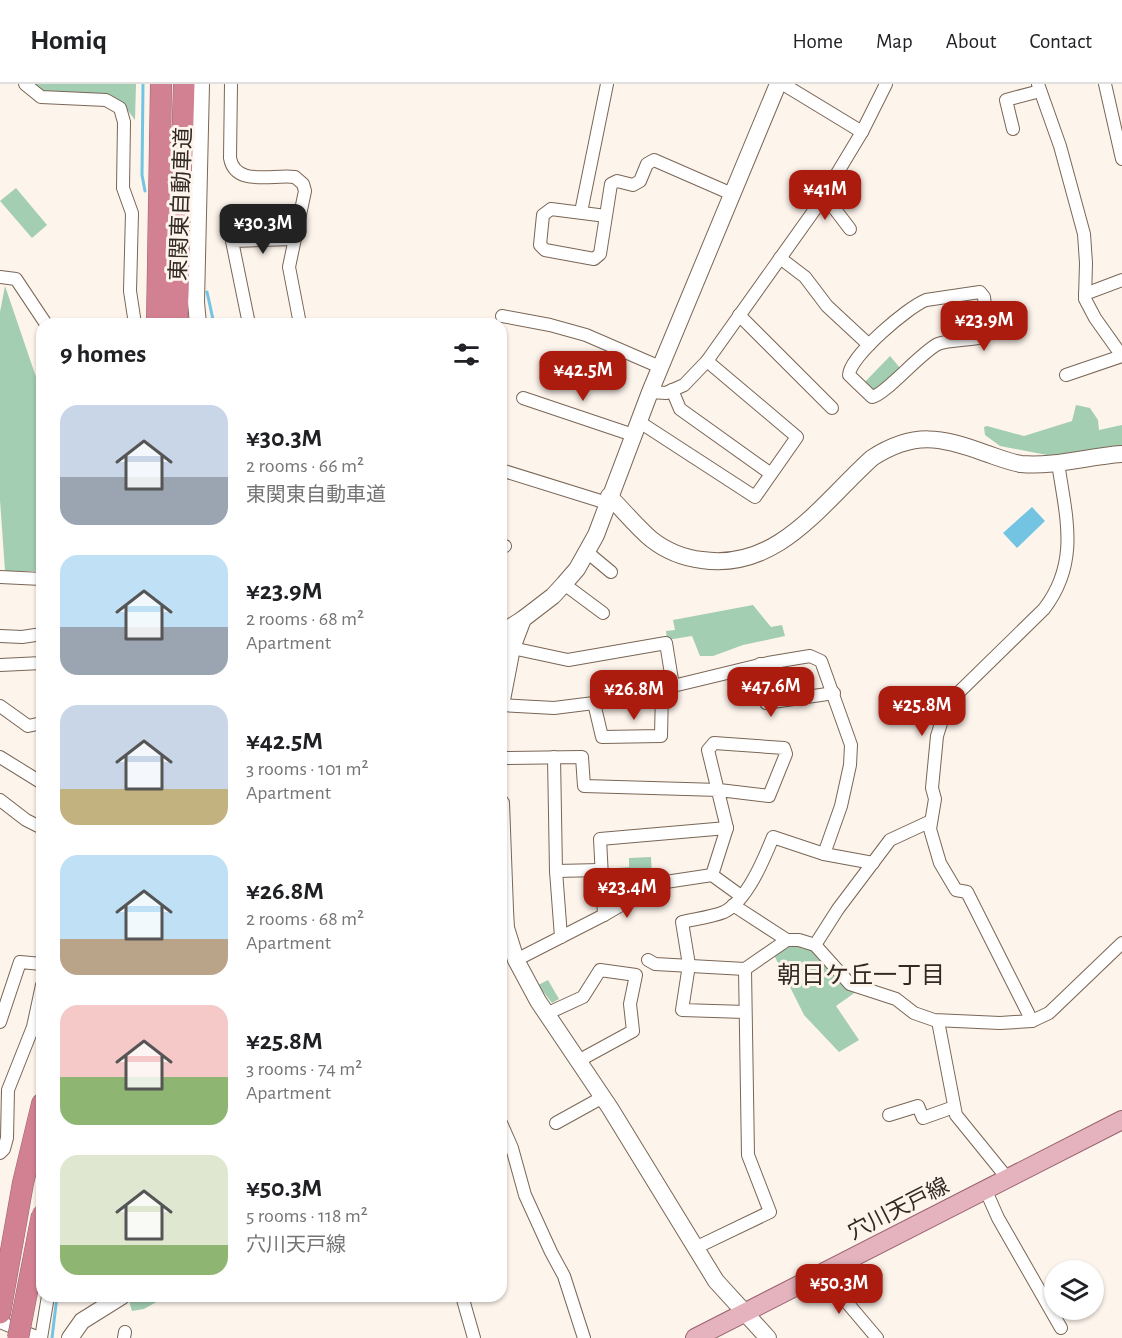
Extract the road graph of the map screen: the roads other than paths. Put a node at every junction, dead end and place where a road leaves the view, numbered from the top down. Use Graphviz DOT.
graph roads {
  1 [pos="25,84"];
  2 [pos="161,84"];
  3 [pos="184,84"];
  4 [pos="201,84"];
  5 [pos="231,84"];
  6 [pos="608,84"];
  7 [pos="778,84"];
  8 [pos="783,84"];
  9 [pos="886,84"];
  10 [pos="1105,84"];
  11 [pos="1039,88"];
  12 [pos="1013,129"];
  13 [pos="862,132"];
  14 [pos="1122,159"];
  15 [pos="732,194"];
  16 [pos="824,195"];
  17 [pos="581,212"];
  18 [pos="606,216"];
  19 [pos="850,229"];
  20 [pos="293,239"];
  21 [pos="780,258"];
  22 [pos="0,277"];
  23 [pos="1122,280"];
  24 [pos="1085,294"];
  25 [pos="739,315"];
  26 [pos="502,316"];
  27 [pos="42,318"];
  28 [pos="134,318"];
  29 [pos="156,318"];
  30 [pos="177,318"];
  31 [pos="197,318"];
  32 [pos="248,318"];
  33 [pos="299,318"];
  34 [pos="1116,338"];
  35 [pos="869,345"];
  36 [pos="1122,356"];
  37 [pos="707,361"];
  38 [pos="660,367"];
  39 [pos="1066,375"];
  40 [pos="672,390"];
  41 [pos="650,392"];
  42 [pos="523,398"];
  43 [pos="832,408"];
  44 [pos="635,428"];
  45 [pos="1122,454"];
  46 [pos="1058,463"];
  47 [pos="507,472"];
  48 [pos="771,474"];
  49 [pos="608,500"];
  50 [pos="587,552"];
  51 [pos="611,572"];
  52 [pos="0,577"];
  53 [pos="36,579"];
  54 [pos="564,584"];
  55 [pos="603,613"];
  56 [pos="523,619"];
  57 [pos="507,629"];
  58 [pos="36,635"];
  59 [pos="0,636"];
  60 [pos="512,648"];
  61 [pos="36,663"];
  62 [pos="760,664"];
  63 [pos="0,665"];
  64 [pos="507,674"];
  65 [pos="668,688"];
  66 [pos="834,693"];
  67 [pos="594,703"];
  68 [pos="507,705"];
  69 [pos="0,706"];
  70 [pos="36,724"];
  71 [pos="0,757"];
  72 [pos="554,757"];
  73 [pos="507,758"];
  74 [pos="36,779"];
  75 [pos="719,790"];
  76 [pos="0,800"];
  77 [pos="932,820"];
  78 [pos="36,825"];
  79 [pos="727,828"];
  80 [pos="824,854"];
  81 [pos="873,863"];
  82 [pos="600,870"];
  83 [pos="556,871"];
  84 [pos="712,875"];
  85 [pos="737,900"];
  86 [pos="604,915"];
  87 [pos="507,927"];
  88 [pos="561,937"];
  89 [pos="787,940"];
  90 [pos="1122,943"];
  91 [pos="815,945"];
  92 [pos="516,960"];
  93 [pos="648,960"];
  94 [pos="36,963"];
  95 [pos="689,965"];
  96 [pos="745,969"];
  97 [pos="746,1012"];
  98 [pos="36,1013"];
  99 [pos="546,1014"];
  100 [pos="938,1021"];
  101 [pos="1032,1021"];
  102 [pos="0,1022"];
  103 [pos="578,1061"];
  104 [pos="603,1097"];
  105 [pos="954,1107"];
  106 [pos="889,1115"];
  107 [pos="1122,1120"];
  108 [pos="556,1123"];
  109 [pos="4,1125"];
  110 [pos="36,1129"];
  111 [pos="507,1137"];
  112 [pos="0,1153"];
  113 [pos="1008,1179"];
  114 [pos="986,1191"];
  115 [pos="36,1246"];
  116 [pos="695,1248"];
  117 [pos="822,1274"];
  118 [pos="47,1302"];
  119 [pos="110,1302"];
  120 [pos="464,1302"];
  121 [pos="0,1313"];
  122 [pos="745,1313"];
  123 [pos="0,1322"];
  124 [pos="1061,1328"];
  125 [pos="18,1338"];
  126 [pos="40,1338"];
  127 [pos="70,1338"];
  128 [pos="474,1338"];
  129 [pos="584,1338"];
  130 [pos="695,1338"];
  131 [pos="768,1338"];
  132 [pos="878,1338"];
  1 -- 28 [label="street"];
  2 -- 29 [label="highway, 東関東自動車道"];
  3 -- 30 [label="highway, 東関東自動車道"];
  4 -- 31 [label="street"];
  5 -- 20 [label="street"];
  6 -- 17 [label="street"];
  7 -- 15 [label="street"];
  8 -- 13 [label="street"];
  9 -- 13 [label="street"];
  10 -- 14 [label="street"];
  11 -- 12 [label="street"];
  11 -- 24 [label="street"];
  13 -- 16 [label="street"];
  15 -- 18 [label="street"];
  15 -- 38 [label="street"];
  16 -- 19 [label="street"];
  16 -- 21 [label="street"];
  17 -- 18 [label="street"];
  17 -- 18 [label="street"];
  20 -- 32 [label="street"];
  20 -- 33 [label="street"];
  21 -- 25 [label="street"];
  21 -- 35 [label="street"];
  22 -- 27 [label="street"];
  23 -- 24 [label="street"];
  24 -- 34 [label="street"];
  25 -- 37 [label="street"];
  25 -- 43 [label="street"];
  26 -- 38 [label="street"];
  34 -- 36 [label="street"];
  35 -- 35 [label="street"];
  36 -- 39 [label="street"];
  37 -- 40 [label="street"];
  37 -- 48 [label="street"];
  38 -- 41 [label="street"];
  40 -- 41 [label="street"];
  40 -- 48 [label="street"];
  41 -- 44 [label="street"];
  42 -- 44 [label="street"];
  44 -- 48 [label="street"];
  44 -- 49 [label="street"];
  45 -- 46 [label="street"];
  46 -- 49 [label="street"];
  46 -- 77 [label="street"];
  47 -- 49 [label="street"];
  49 -- 50 [label="street"];
  50 -- 51 [label="street"];
  50 -- 54 [label="street"];
  52 -- 53 [label="street"];
  54 -- 55 [label="street"];
  54 -- 56 [label="street"];
  56 -- 57 [label="street"];
  56 -- 60 [label="street"];
  58 -- 59 [label="street"];
  60 -- 64 [label="street"];
  60 -- 65 [label="street"];
  61 -- 63 [label="street"];
  62 -- 65 [label="street"];
  62 -- 66 [label="street"];
  62 -- 66 [label="street"];
  65 -- 67 [label="street"];
  65 -- 67 [label="street"];
  66 -- 80 [label="street"];
  67 -- 68 [label="street"];
  69 -- 70 [label="street"];
  71 -- 74 [label="street"];
  72 -- 73 [label="street"];
  72 -- 75 [label="street"];
  72 -- 83 [label="street"];
  75 -- 75 [label="street"];
  75 -- 79 [label="street"];
  76 -- 78 [label="street"];
  77 -- 81 [label="street"];
  77 -- 101 [label="street"];
  79 -- 82 [label="street"];
  79 -- 84 [label="street"];
  80 -- 81 [label="street"];
  80 -- 85 [label="street"];
  81 -- 91 [label="street"];
  82 -- 83 [label="street"];
  82 -- 86 [label="street"];
  83 -- 88 [label="street"];
  84 -- 85 [label="street"];
  84 -- 86 [label="street"];
  85 -- 89 [label="street"];
  85 -- 95 [label="street"];
  86 -- 88 [label="street"];
  87 -- 92 [label="street"];
  88 -- 92 [label="street"];
  89 -- 91 [label="street"];
  89 -- 96 [label="street"];
  90 -- 101 [label="street"];
  91 -- 100 [label="street"];
  92 -- 99 [label="street"];
  93 -- 95 [label="street"];
  94 -- 102 [label="street"];
  95 -- 96 [label="street"];
  95 -- 97 [label="street"];
  96 -- 97 [label="street"];
  97 -- 116 [label="street"];
  98 -- 109 [label="street"];
  99 -- 103 [label="street"];
  99 -- 103 [label="street"];
  100 -- 101 [label="street"];
  100 -- 105 [label="street"];
  103 -- 104 [label="street"];
  104 -- 108 [label="street"];
  104 -- 116 [label="street"];
  105 -- 106 [label="street"];
  105 -- 113 [label="street"];
  107 -- 113 [label="main road, 穴川天戸線"];
  109 -- 112 [label="street"];
  110 -- 121 [label="highway"];
  111 -- 129 [label="street"];
  113 -- 114 [label="main road, 穴川天戸線"];
  114 -- 117 [label="main road, 穴川天戸線"];
  114 -- 124 [label="street"];
  115 -- 125 [label="highway, bridge"];
  116 -- 122 [label="street"];
  117 -- 122 [label="main road, 穴川天戸線"];
  117 -- 132 [label="street"];
  118 -- 126 [label="street"];
  119 -- 127 [label="street"];
  120 -- 128 [label="street"];
  122 -- 130 [label="main road, 穴川天戸線"];
  122 -- 131 [label="street"];
  123 -- 126 [label="street"];
}
